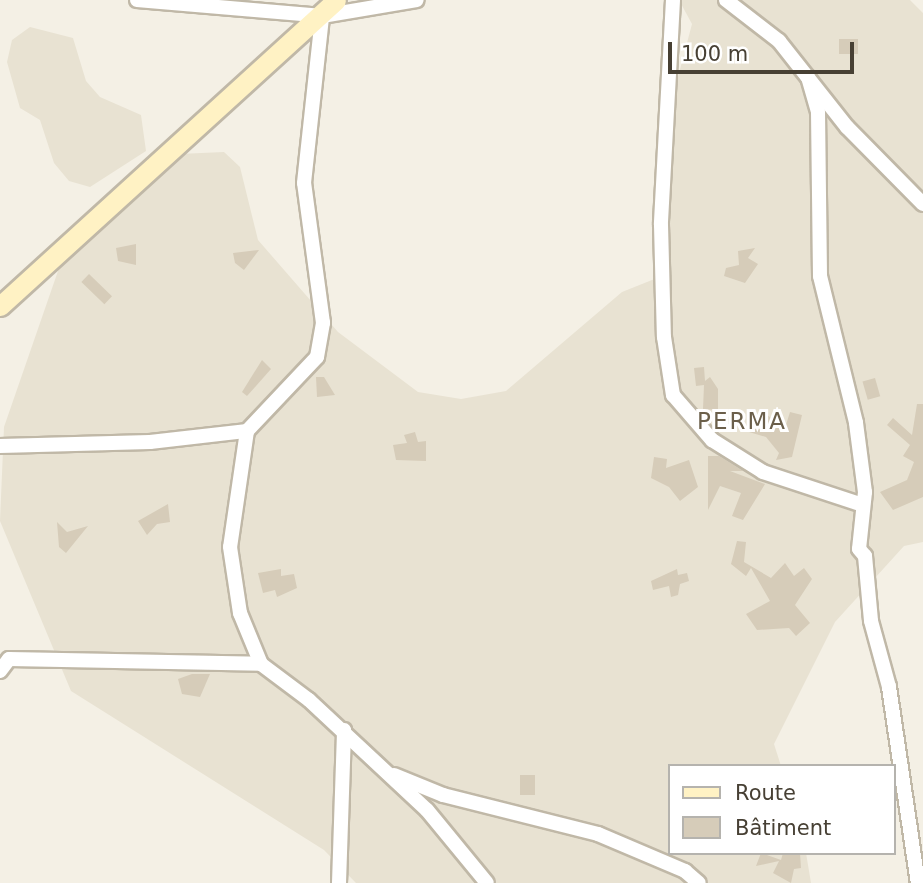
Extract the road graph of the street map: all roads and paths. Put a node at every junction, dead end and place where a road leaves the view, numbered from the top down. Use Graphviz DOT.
graph roads {
  1 [pos="137,0"];
  2 [pos="336,0"];
  3 [pos="417,0"];
  4 [pos="673,0"];
  5 [pos="726,0"];
  6 [pos="322,16"];
  7 [pos="808,77"];
  8 [pos="923,204"];
  9 [pos="0,306"];
  10 [pos="247,431"];
  11 [pos="0,446"];
  12 [pos="863,505"];
  13 [pos="261,664"];
  14 [pos="0,671"];
  15 [pos="344,730"];
  16 [pos="387,771"];
  17 [pos="339,883"];
  18 [pos="487,883"];
  19 [pos="699,883"];
  20 [pos="918,883"];
  1 -- 6 [label="street"];
  2 -- 6 [label="street"];
  3 -- 6 [label="street"];
  4 -- 12 [label="street"];
  5 -- 7 [label="street"];
  6 -- 9 [label="street"];
  6 -- 10 [label="street"];
  7 -- 8 [label="street"];
  7 -- 12 [label="street"];
  10 -- 11 [label="street"];
  10 -- 13 [label="street"];
  12 -- 20 [label="street"];
  13 -- 14 [label="street"];
  13 -- 15 [label="street"];
  15 -- 16 [label="street"];
  15 -- 17 [label="street"];
  16 -- 18 [label="street"];
  16 -- 19 [label="street"];
}
